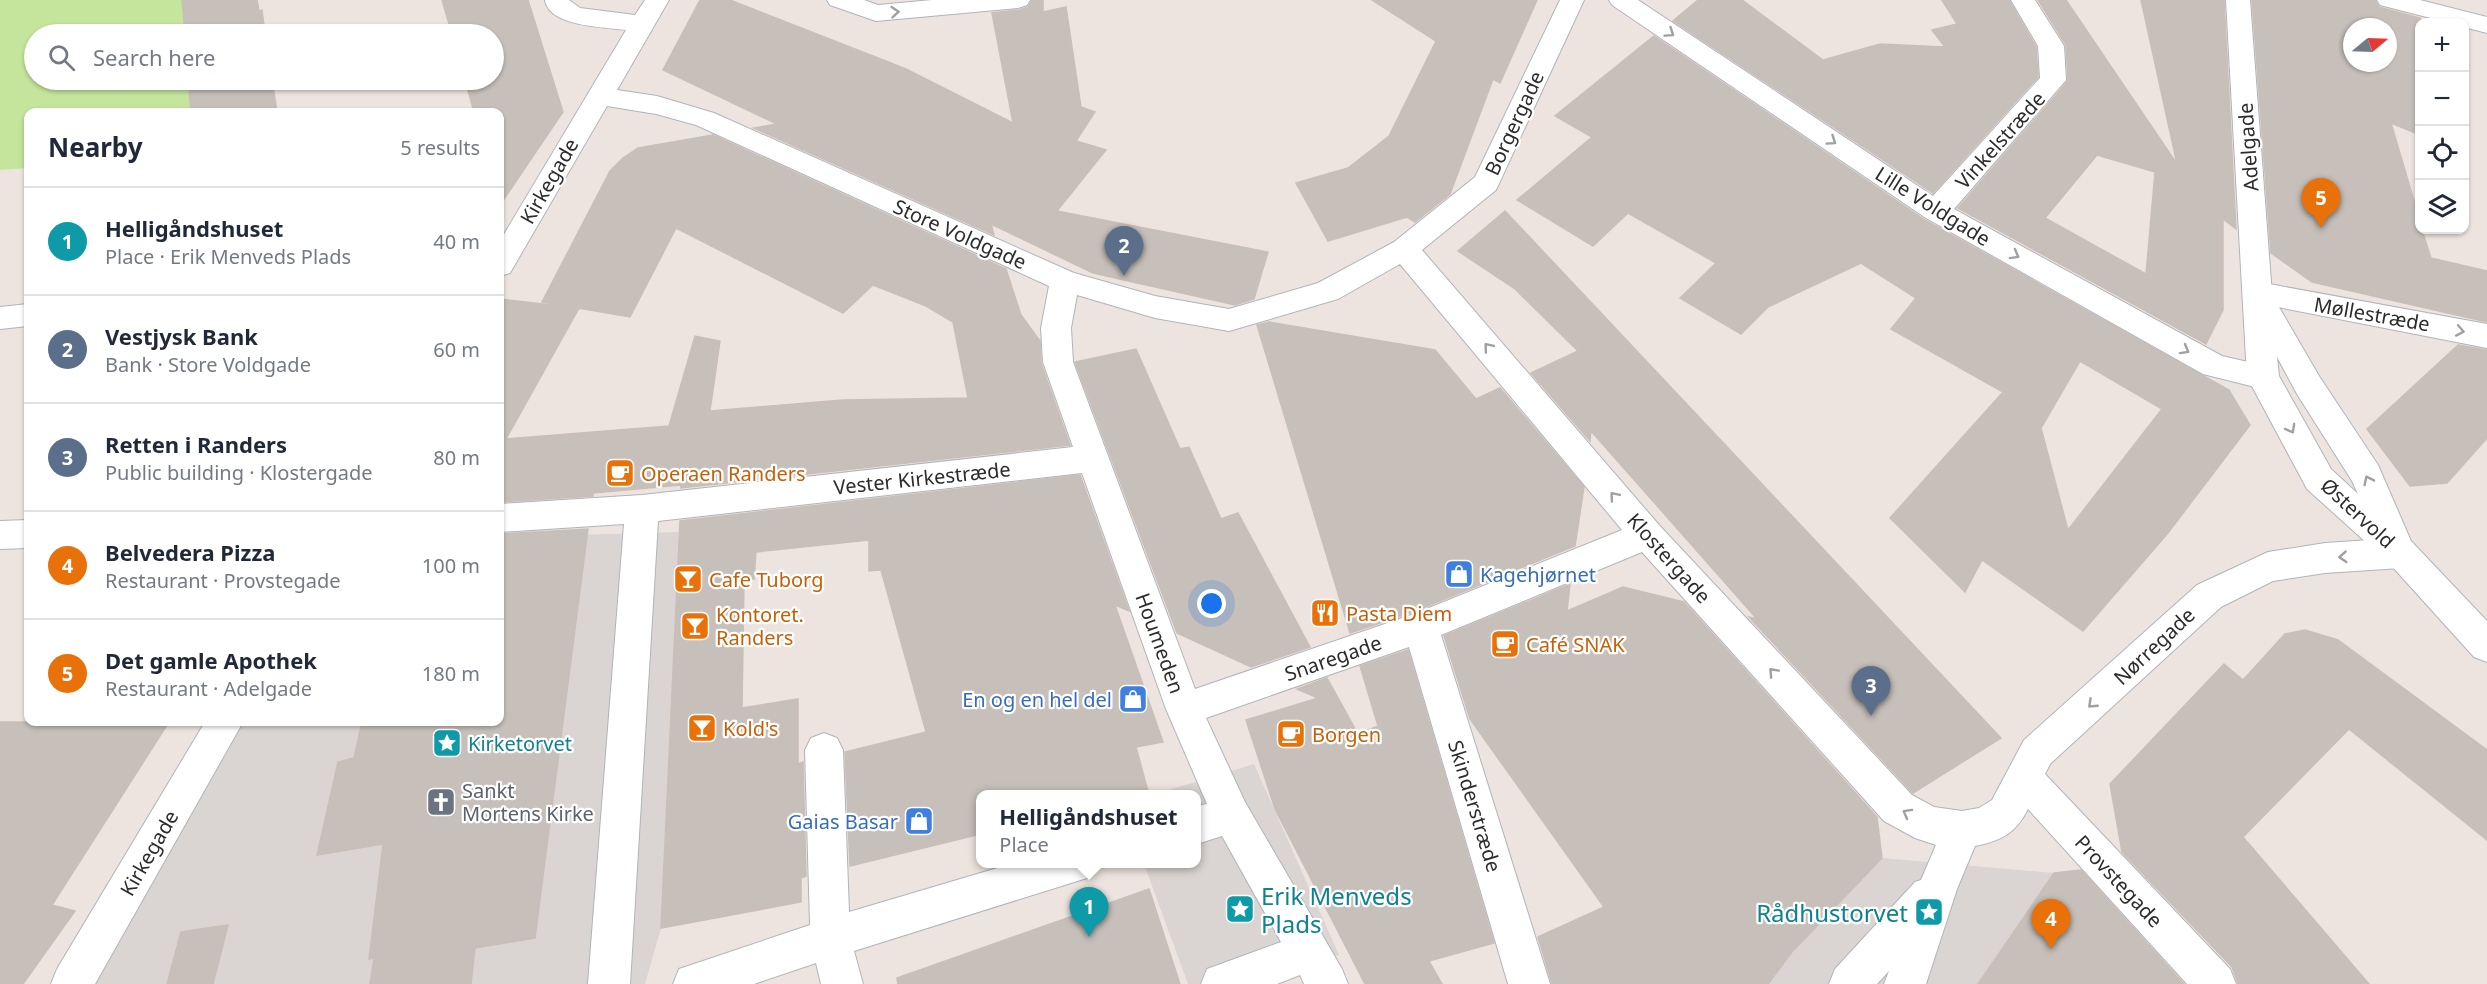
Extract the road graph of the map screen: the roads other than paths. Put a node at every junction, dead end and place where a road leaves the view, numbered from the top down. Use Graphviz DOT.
graph roads {
  1 [pos="557,0"];
  2 [pos="657,0"];
  3 [pos="839,0"];
  4 [pos="1018,0"];
  5 [pos="1572,0"];
  6 [pos="1621,0"];
  7 [pos="2023,0"];
  8 [pos="2238,0"];
  9 [pos="2389,0"];
  10 [pos="641,24"];
  11 [pos="2487,25"];
  12 [pos="598,96"];
  13 [pos="1936,211"];
  14 [pos="1404,249"];
  15 [pos="504,257"];
  16 [pos="1065,281"];
  17 [pos="2258,293"];
  18 [pos="24,315"];
  19 [pos="0,318"];
  20 [pos="2487,336"];
  21 [pos="2263,377"];
  22 [pos="2308,385"];
  23 [pos="1093,458"];
  24 [pos="642,509"];
  25 [pos="504,518"];
  26 [pos="24,534"];
  27 [pos="0,535"];
  28 [pos="1647,535"];
  29 [pos="2401,553"];
  30 [pos="1421,627"];
  31 [pos="2487,646"];
  32 [pos="1184,709"];
  33 [pos="223,726"];
  34 [pos="824,750"];
  35 [pos="2023,777"];
  36 [pos="1214,820"];
  37 [pos="1962,830"];
  38 [pos="1060,868"];
  39 [pos="1937,888"];
  40 [pos="830,938"];
  41 [pos="1318,968"];
  42 [pos="72,984"];
  43 [pos="609,984"];
  44 [pos="694,984"];
  45 [pos="842,984"];
  46 [pos="1222,984"];
  47 [pos="1529,984"];
  48 [pos="1850,984"];
  49 [pos="1905,984"];
  50 [pos="2215,984"];
  1 -- 10 [label="street"];
  2 -- 10 [label="street"];
  3 -- 4 [label="street, one-way"];
  5 -- 14 [label="street, Borgergade"];
  6 -- 13 [label="street, Lille Voldgade, one-way"];
  7 -- 13 [label="street, Vinkelstræde"];
  8 -- 17 [label="street, Adelgade"];
  9 -- 11 [label="street"];
  10 -- 12 [label="street"];
  12 -- 15 [label="street, Kirkegade"];
  12 -- 16 [label="street, Store Voldgade"];
  13 -- 21 [label="street, Lille Voldgade, one-way"];
  14 -- 16 [label="street, Store Voldgade"];
  28 -- 14 [label="street, Klostergade, one-way"];
  16 -- 23 [label="street, Houmeden"];
  17 -- 20 [label="street, Møllestræde, one-way"];
  17 -- 21 [label="street, Adelgade"];
  17 -- 22 [label="street, Adelgade"];
  18 -- 19 [label="street"];
  21 -- 29 [label="street, Østervold, one-way"];
  29 -- 22 [label="street, Østervold, one-way"];
  23 -- 24 [label="street, Vester Kirkestræde"];
  23 -- 32 [label="street, Houmeden"];
  24 -- 25 [label="street, Vester Kirkestræde"];
  24 -- 43 [label="street"];
  26 -- 27 [label="street"];
  28 -- 30 [label="street, Snaregade"];
  37 -- 28 [label="street, Klostergade, one-way"];
  29 -- 31 [label="street, Østervold"];
  29 -- 35 [label="street, Nørregade, one-way"];
  30 -- 32 [label="street, Snaregade"];
  30 -- 47 [label="street, Skinderstræde"];
  32 -- 36 [label="street, Houmeden"];
  33 -- 42 [label="street, Kirkegade"];
  34 -- 40 [label="street"];
  35 -- 37 [label="street, Nørregade"];
  35 -- 50 [label="street, Provstegade"];
  36 -- 41 [label="street, Houmeden"];
  37 -- 39 [label="street"];
  38 -- 40 [label="street"];
  39 -- 48 [label="street"];
  39 -- 49 [label="street"];
  40 -- 44 [label="street"];
  40 -- 45 [label="street"];
  41 -- 46 [label="street"];
}
